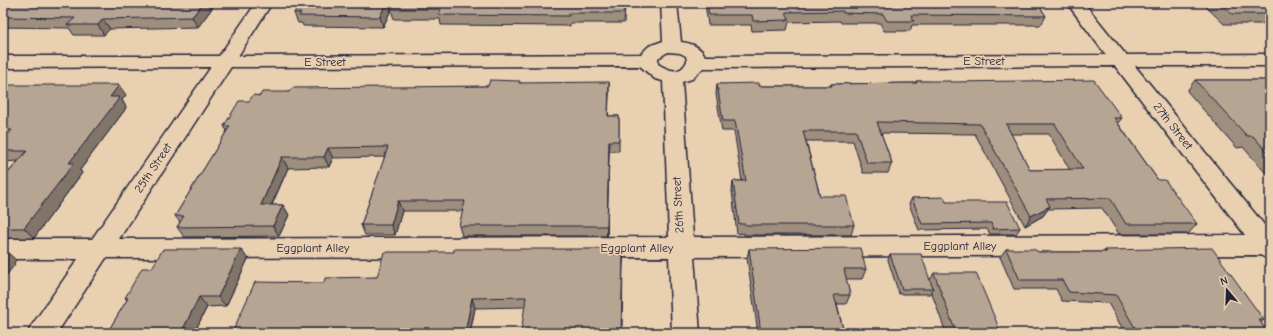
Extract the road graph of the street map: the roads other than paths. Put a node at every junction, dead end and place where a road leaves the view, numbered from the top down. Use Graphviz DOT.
graph roads {
  1 [pos="264,3"];
  2 [pos="669,3"];
  3 [pos="1075,3"];
  4 [pos="672,46"];
  5 [pos="648,60"];
  6 [pos="1270,60"];
  7 [pos="1122,61"];
  8 [pos="3,62"];
  9 [pos="224,62"];
  10 [pos="698,62"];
  11 [pos="672,76"];
  12 [pos="680,247"];
  13 [pos="1269,247"];
  14 [pos="3,249"];
  15 [pos="98,249"];
  16 [pos="42,333"];
  17 [pos="686,333"];
  1 -- 9 [label="street, 25th Street"];
  2 -- 4 [label="street"];
  3 -- 7 [label="street, 27th Street"];
  4 -- 5 [label="street"];
  4 -- 10 [label="street"];
  5 -- 9 [label="street, E Street"];
  5 -- 11 [label="street"];
  6 -- 7 [label="street, E Street"];
  7 -- 10 [label="street, E Street"];
  7 -- 13 [label="street, 27th Street"];
  8 -- 9 [label="street, E Street"];
  9 -- 15 [label="street, 25th Street"];
  10 -- 11 [label="street"];
  11 -- 12 [label="street, 26th Street"];
  12 -- 13 [label="street, Eggplant Alley"];
  12 -- 15 [label="street, Eggplant Alley"];
  12 -- 17 [label="street, 26th Street"];
  14 -- 15 [label="street, Eggplant Alley"];
  15 -- 16 [label="street, 25th Street"];
}
